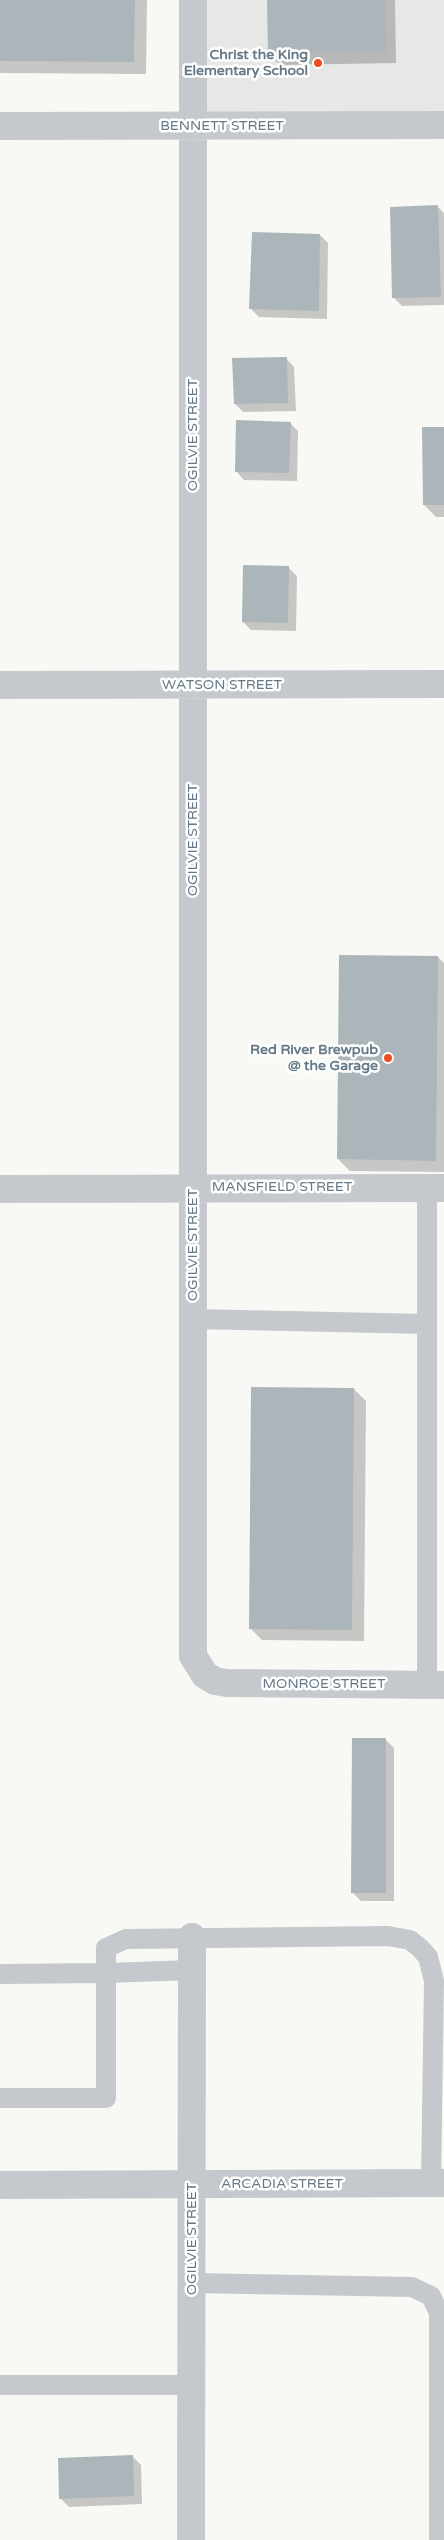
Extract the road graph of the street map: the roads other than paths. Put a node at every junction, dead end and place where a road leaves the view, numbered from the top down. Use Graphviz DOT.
graph roads {
  1 [pos="193,0"];
  2 [pos="444,125"];
  3 [pos="0,126"];
  4 [pos="193,127"];
  5 [pos="444,684"];
  6 [pos="0,685"];
  7 [pos="193,685"];
  8 [pos="193,1187"];
  9 [pos="0,1188"];
  10 [pos="435,1188"];
  11 [pos="193,1319"];
  12 [pos="427,1324"];
  13 [pos="205,1675"];
  14 [pos="435,1685"];
  15 [pos="192,1937"];
  16 [pos="192,1970"];
  17 [pos="106,1973"];
  18 [pos="0,1974"];
  19 [pos="0,2098"];
  20 [pos="438,2183"];
  21 [pos="0,2185"];
  22 [pos="192,2185"];
  23 [pos="192,2283"];
  24 [pos="0,2385"];
  25 [pos="192,2385"];
  26 [pos="191,2540"];
  27 [pos="439,2540"];
  1 -- 4 [label="street, OGILVIE STREET"];
  2 -- 4 [label="street, BENNETT STREET"];
  3 -- 4 [label="street, BENNETT STREET"];
  4 -- 7 [label="street, OGILVIE STREET"];
  5 -- 7 [label="street, WATSON STREET"];
  6 -- 7 [label="street, WATSON STREET"];
  7 -- 8 [label="street, OGILVIE STREET"];
  8 -- 9 [label="street, MANSFIELD STREET"];
  8 -- 10 [label="street, MANSFIELD STREET"];
  8 -- 11 [label="street, OGILVIE STREET"];
  10 -- 12 [label="lane"];
  11 -- 12 [label="lane"];
  11 -- 13 [label="street, OGILVIE STREET"];
  12 -- 14 [label="lane"];
  13 -- 14 [label="street, MONROE STREET"];
  15 -- 16 [label="street, OGILVIE STREET"];
  15 -- 17 [label="lane"];
  15 -- 20 [label="lane"];
  16 -- 17 [label="lane"];
  16 -- 22 [label="street, OGILVIE STREET"];
  17 -- 18 [label="lane"];
  17 -- 19 [label="lane"];
  20 -- 22 [label="street, ARCADIA STREET"];
  21 -- 22 [label="street, ARCADIA STREET"];
  22 -- 23 [label="street, OGILVIE STREET"];
  23 -- 25 [label="street, OGILVIE STREET"];
  23 -- 27 [label="lane"];
  24 -- 25 [label="lane"];
  25 -- 26 [label="street, OGILVIE STREET"];
}
